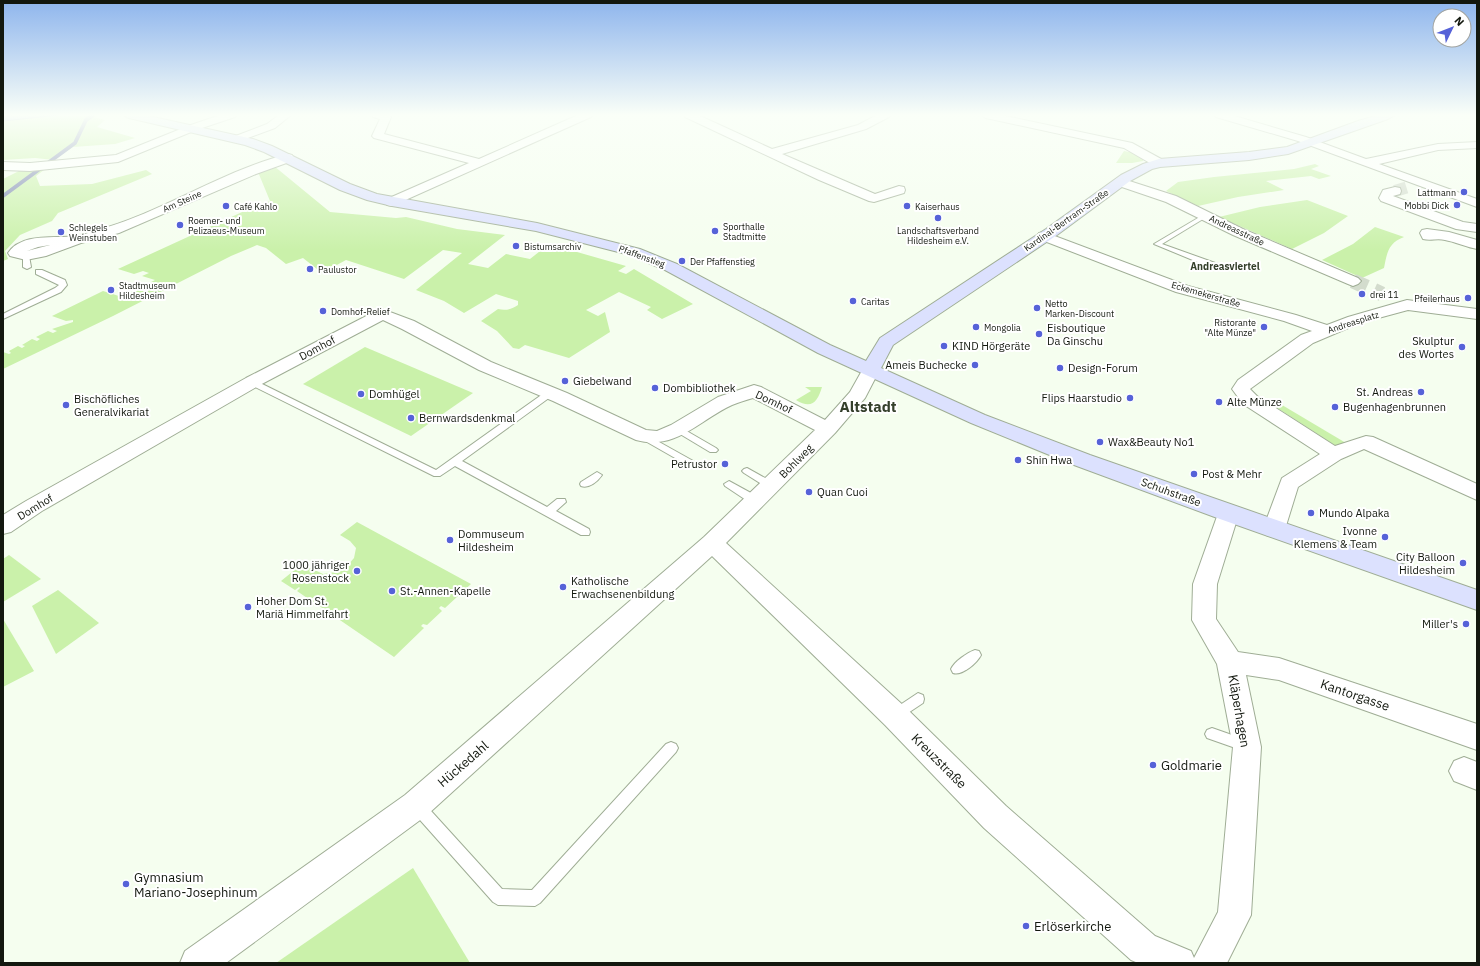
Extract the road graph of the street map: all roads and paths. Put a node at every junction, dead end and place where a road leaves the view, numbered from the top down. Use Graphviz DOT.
graph roads {
  1 [pos="93,160"];
  2 [pos="282,160"];
  3 [pos="292,160"];
  4 [pos="471,160"];
  5 [pos="482,160"];
  6 [pos="786,160"];
  7 [pos="1154,160"];
  8 [pos="1192,160"];
  9 [pos="1357,160"];
  10 [pos="1378,160"];
  11 [pos="478,162"];
  12 [pos="1159,163"];
  13 [pos="1365,163"];
  14 [pos="3,166"];
  15 [pos="1120,182"];
  16 [pos="899,190"];
  17 [pos="1395,191"];
  18 [pos="392,202"];
  19 [pos="1477,203"];
  20 [pos="1205,216"];
  21 [pos="1461,226"];
  22 [pos="1477,228"];
  23 [pos="1044,236"];
  24 [pos="1428,236"];
  25 [pos="1449,236"];
  26 [pos="1477,245"];
  27 [pos="26,262"];
  28 [pos="1215,266"];
  29 [pos="38,272"];
  30 [pos="1350,280"];
  31 [pos="1382,294"];
  32 [pos="1407,305"];
  33 [pos="1477,314"];
  34 [pos="3,318"];
  35 [pos="1326,330"];
  36 [pos="870,371"];
  37 [pos="252,382"];
  38 [pos="550,393"];
  39 [pos="678,429"];
  40 [pos="828,429"];
  41 [pos="643,436"];
  42 [pos="713,450"];
  43 [pos="1334,454"];
  44 [pos="454,461"];
  45 [pos="692,464"];
  46 [pos="747,471"];
  47 [pos="597,475"];
  48 [pos="585,484"];
  49 [pos="729,484"];
  50 [pos="772,486"];
  51 [pos="1477,493"];
  52 [pos="756,501"];
  53 [pos="561,502"];
  54 [pos="548,512"];
  55 [pos="1228,513"];
  56 [pos="3,526"];
  57 [pos="1274,529"];
  58 [pos="585,532"];
  59 [pos="712,543"];
  60 [pos="1477,600"];
  61 [pos="976,654"];
  62 [pos="1230,662"];
  63 [pos="956,669"];
  64 [pos="918,699"];
  65 [pos="895,716"];
  66 [pos="1212,734"];
  67 [pos="1477,737"];
  68 [pos="1247,747"];
  69 [pos="671,748"];
  70 [pos="416,805"];
  71 [pos="197,963"];
  72 [pos="1179,963"];
  73 [pos="1209,963"];
  1 -- 14 [label="street"];
  2 -- 27 [label="street, Am Steine"];
  3 -- 18 [label="street, Pfaffenstieg"];
  4 -- 11 [label="street"];
  5 -- 11 [label="street"];
  6 -- 16 [label="street"];
  7 -- 12 [label="street"];
  8 -- 12 [label="street, Kardinal-Bertram-Straße"];
  9 -- 13 [label="street"];
  10 -- 13 [label="street"];
  11 -- 18 [label="street"];
  12 -- 15 [label="street, Kardinal-Bertram-Straße"];
  13 -- 19 [label="street"];
  15 -- 20 [label="street, Andreasstraße"];
  15 -- 23 [label="street, Kardinal-Bertram-Straße"];
  17 -- 21 [label="street"];
  18 -- 36 [label="street, Pfaffenstieg"];
  20 -- 28 [label="lane"];
  20 -- 30 [label="street, Andreasstraße"];
  21 -- 22 [label="street"];
  21 -- 25 [label="street"];
  23 -- 35 [label="street, Eckemekerstraße"];
  23 -- 36 [label="street, Kardinal-Bertram-Straße"];
  24 -- 25 [label="street"];
  25 -- 26 [label="street"];
  29 -- 34 [label="lane"];
  31 -- 32 [label="street"];
  32 -- 33 [label="street, Andreasplatz"];
  32 -- 35 [label="street, Andreasplatz"];
  35 -- 43 [label="street, Andreasplatz"];
  36 -- 40 [label="street, Bohlweg"];
  36 -- 55 [label="street, Schuhstraße"];
  37 -- 38 [label="street, Domhof"];
  37 -- 44 [label="lane"];
  37 -- 56 [label="street, Domhof"];
  38 -- 41 [label="street, Domhof"];
  38 -- 44 [label="lane"];
  39 -- 40 [label="street, Domhof"];
  39 -- 41 [label="street, Domhof"];
  39 -- 42 [label="lane"];
  40 -- 50 [label="street, Bohlweg"];
  41 -- 45 [label="lane, Domhof"];
  43 -- 51 [label="street"];
  43 -- 57 [label="street"];
  44 -- 54 [label="lane"];
  46 -- 50 [label="lane"];
  47 -- 48 [label="lane"];
  49 -- 52 [label="lane"];
  50 -- 52 [label="street, Bohlweg"];
  52 -- 59 [label="street, Bohlweg"];
  53 -- 54 [label="lane"];
  54 -- 58 [label="lane"];
  55 -- 57 [label="street, Schuhstraße"];
  55 -- 62 [label="street, Kläperhagen"];
  57 -- 60 [label="street, Schuhstraße"];
  59 -- 65 [label="street, Kreuzstraße"];
  59 -- 70 [label="street, Hückedahl"];
  61 -- 63 [label="lane"];
  62 -- 67 [label="street, Kantorgasse"];
  62 -- 68 [label="street, Kläperhagen"];
  64 -- 65 [label="lane"];
  65 -- 72 [label="street, Kreuzstraße"];
  66 -- 68 [label="lane"];
  68 -- 73 [label="street, Kläperhagen"];
  69 -- 70 [label="lane"];
  70 -- 71 [label="street, Hückedahl"];
}
